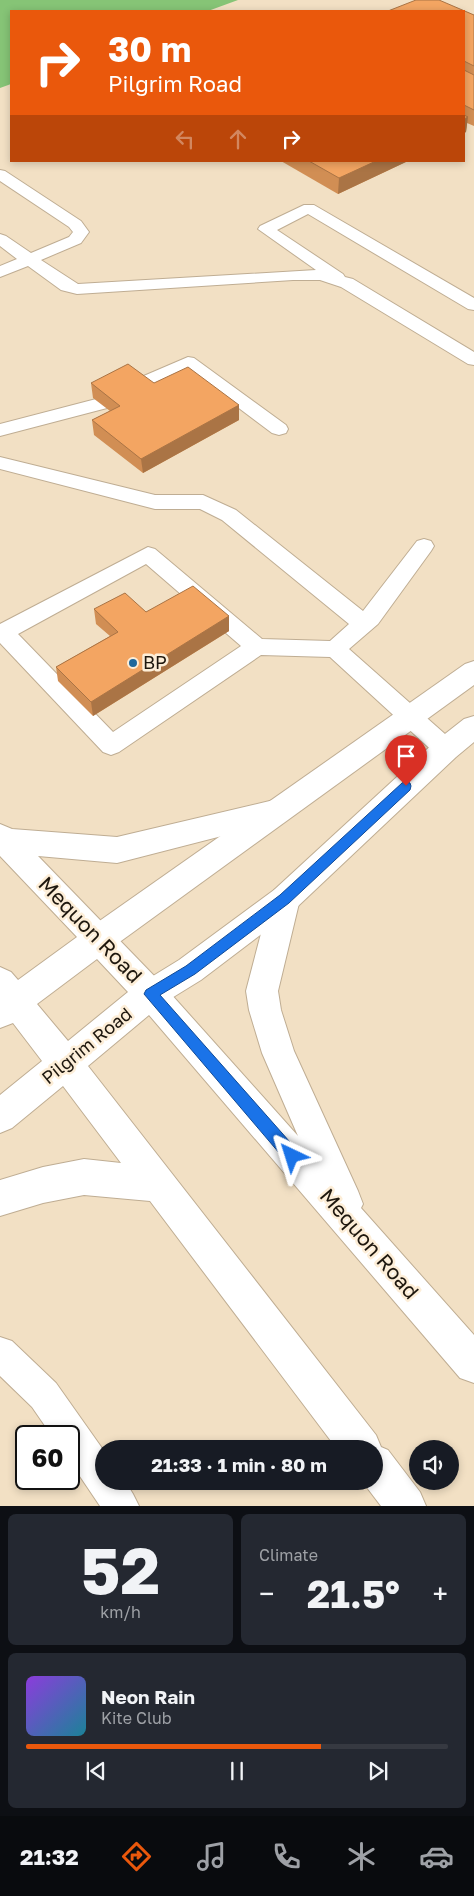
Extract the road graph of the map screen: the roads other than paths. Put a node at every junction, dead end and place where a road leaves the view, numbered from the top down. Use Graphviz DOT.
graph roads {
  1 [pos="0,174"];
  2 [pos="0,239"];
  3 [pos="29,260"];
  4 [pos="0,272"];
  5 [pos="347,283"];
  6 [pos="474,305"];
  7 [pos="474,360"];
  8 [pos="138,385"];
  9 [pos="100,404"];
  10 [pos="279,429"];
  11 [pos="0,430"];
  12 [pos="0,463"];
  13 [pos="424,546"];
  14 [pos="364,624"];
  15 [pos="2,632"];
  16 [pos="257,647"];
  17 [pos="335,649"];
  18 [pos="474,671"];
  19 [pos="410,717"];
  20 [pos="474,727"];
  21 [pos="446,749"];
  22 [pos="278,811"];
  23 [pos="2,838"];
  24 [pos="285,899"];
  25 [pos="99,939"];
  26 [pos="151,994"];
  27 [pos="5,999"];
  28 [pos="66,1064"];
  29 [pos="0,1116"];
  30 [pos="158,1184"];
  31 [pos="0,1198"];
  32 [pos="357,1230"];
  33 [pos="0,1353"];
  34 [pos="474,1364"];
  35 [pos="355,1440"];
  36 [pos="383,1476"];
  37 [pos="121,1506"];
  38 [pos="406,1506"];
  1 -- 3 [label="lane"];
  2 -- 3 [label="lane"];
  3 -- 4 [label="lane"];
  3 -- 5 [label="lane"];
  5 -- 6 [label="lane"];
  5 -- 7 [label="lane"];
  8 -- 10 [label="lane"];
  9 -- 11 [label="lane"];
  12 -- 14 [label="lane"];
  13 -- 14 [label="lane"];
  14 -- 17 [label="lane"];
  15 -- 16 [label="lane"];
  15 -- 16 [label="lane"];
  16 -- 17 [label="lane"];
  17 -- 19 [label="lane"];
  18 -- 19 [label="main road"];
  19 -- 21 [label="lane"];
  19 -- 22 [label="main road"];
  20 -- 21 [label="main road, Pilgrim Road"];
  21 -- 24 [label="main road, Pilgrim Road"];
  22 -- 23 [label="main road"];
  22 -- 25 [label="main road"];
  23 -- 25 [label="main road, Mequon Road"];
  24 -- 26 [label="main road, Pilgrim Road"];
  24 -- 32 [label="main road"];
  25 -- 26 [label="main road, Mequon Road"];
  25 -- 27 [label="main road"];
  26 -- 28 [label="main road, Pilgrim Road"];
  26 -- 32 [label="main road, Mequon Road"];
  27 -- 28 [label="main road"];
  28 -- 29 [label="main road, Pilgrim Road"];
  28 -- 30 [label="main road"];
  30 -- 31 [label="main road"];
  30 -- 35 [label="main road"];
  32 -- 34 [label="main road, Mequon Road"];
  33 -- 37 [label="lane"];
  36 -- 38 [label="main road"];
}
